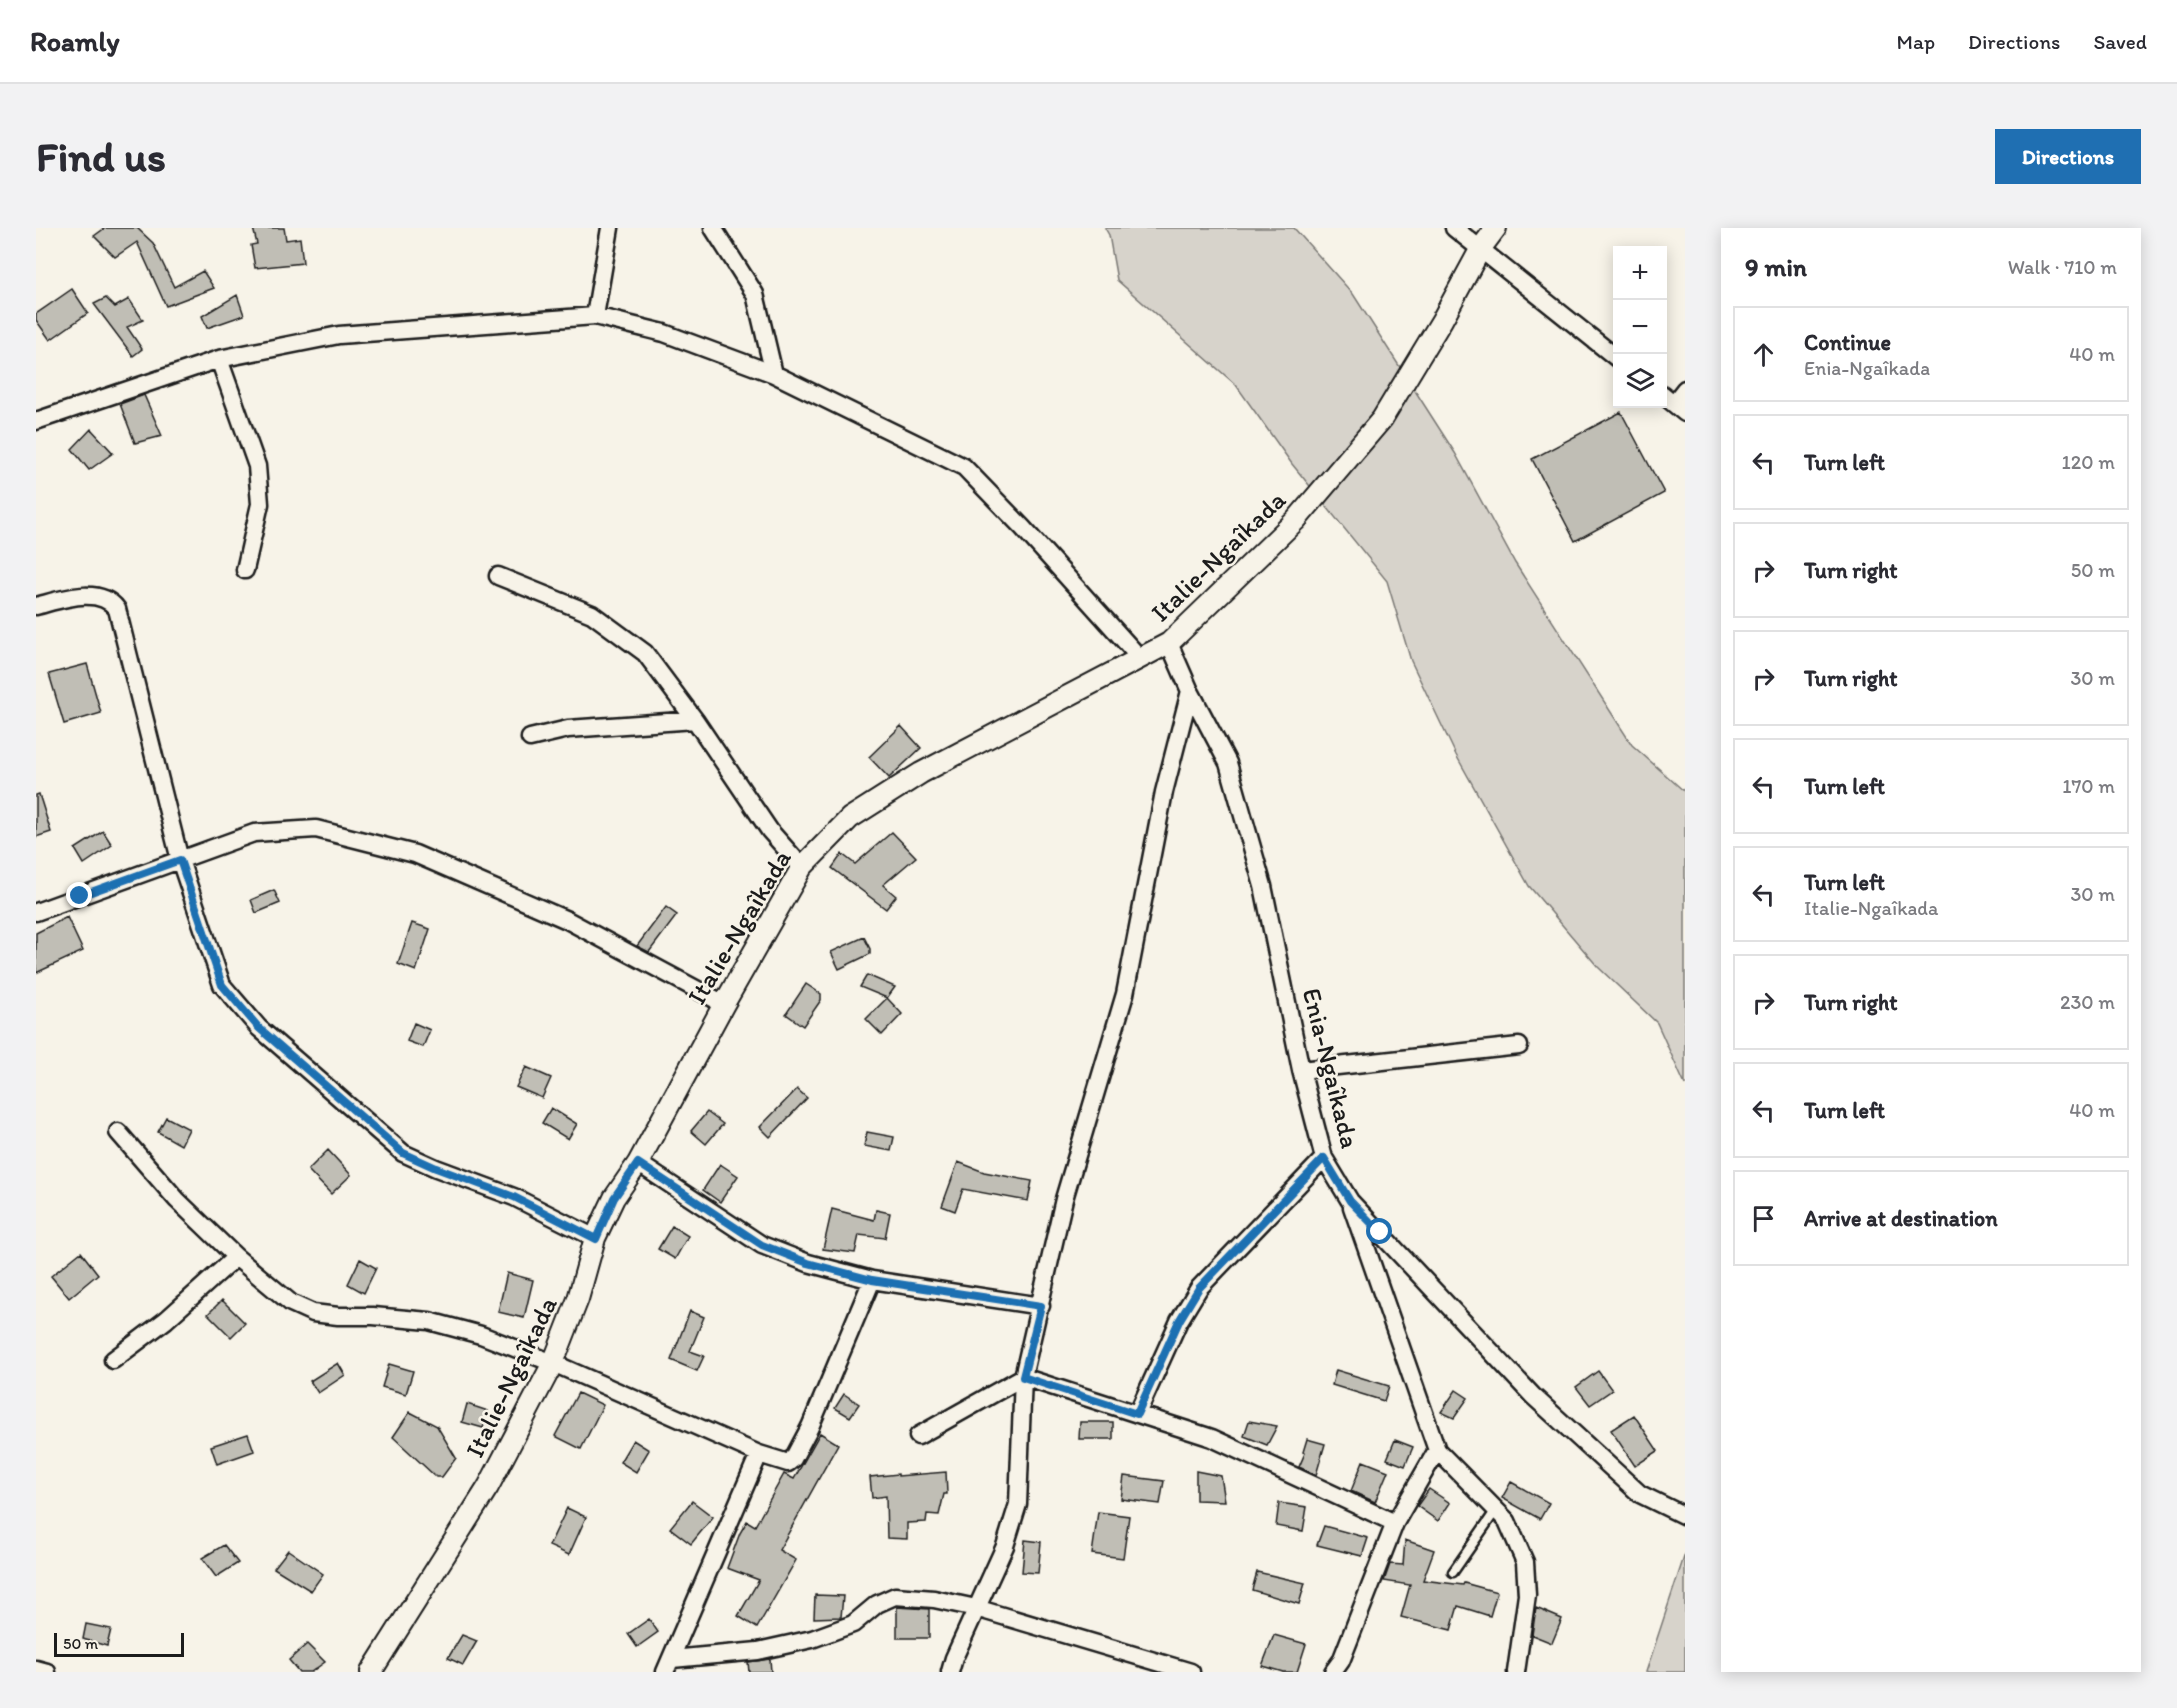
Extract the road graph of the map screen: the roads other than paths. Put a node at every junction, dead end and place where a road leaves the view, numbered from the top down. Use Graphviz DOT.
graph roads {
  1 [pos="610,228"];
  2 [pos="713,228"];
  3 [pos="1454,228"];
  4 [pos="1496,228"];
  5 [pos="1481,248"];
  6 [pos="595,316"];
  7 [pos="1613,356"];
  8 [pos="219,359"];
  9 [pos="774,374"];
  10 [pos="1685,389"];
  11 [pos="1674,403"];
  12 [pos="36,422"];
  13 [pos="245,570"];
  14 [pos="498,576"];
  15 [pos="36,606"];
  16 [pos="1169,643"];
  17 [pos="1139,657"];
  18 [pos="1190,691"];
  19 [pos="694,720"];
  20 [pos="530,738"];
  21 [pos="180,860"];
  22 [pos="802,867"];
  23 [pos="36,912"];
  24 [pos="724,1004"];
  25 [pos="1519,1046"];
  26 [pos="1301,1070"];
  27 [pos="118,1132"];
  28 [pos="1324,1158"];
  29 [pos="638,1163"];
  30 [pos="1350,1201"];
  31 [pos="596,1239"];
  32 [pos="236,1257"];
  33 [pos="872,1280"];
  34 [pos="1041,1306"];
  35 [pos="113,1360"];
  36 [pos="554,1363"];
  37 [pos="1023,1377"];
  38 [pos="1137,1414"];
  39 [pos="918,1436"];
  40 [pos="1437,1450"];
  41 [pos="759,1454"];
  42 [pos="1496,1510"];
  43 [pos="1685,1516"];
  44 [pos="1395,1523"];
  45 [pos="1453,1572"];
  46 [pos="976,1608"];
  47 [pos="668,1665"];
  48 [pos="36,1669"];
  49 [pos="47,1672"];
  50 [pos="371,1672"];
  51 [pos="950,1672"];
  52 [pos="1191,1672"];
  53 [pos="1333,1672"];
  54 [pos="1516,1672"];
  1 -- 6 [label="street"];
  2 -- 9 [label="street"];
  3 -- 5 [label="street"];
  4 -- 5 [label="street, Italie-Ngaîkada"];
  5 -- 7 [label="street"];
  5 -- 16 [label="street, Italie-Ngaîkada"];
  6 -- 8 [label="street"];
  6 -- 9 [label="street"];
  8 -- 12 [label="street"];
  8 -- 13 [label="street"];
  9 -- 17 [label="street"];
  10 -- 11 [label="street"];
  14 -- 19 [label="street"];
  15 -- 21 [label="street"];
  16 -- 17 [label="street, Italie-Ngaîkada"];
  16 -- 18 [label="street, Enia-Ngaîkada"];
  17 -- 22 [label="street, Italie-Ngaîkada"];
  18 -- 26 [label="street, Enia-Ngaîkada"];
  18 -- 34 [label="street"];
  19 -- 20 [label="street"];
  19 -- 22 [label="street"];
  21 -- 23 [label="street"];
  21 -- 24 [label="street"];
  21 -- 31 [label="street"];
  22 -- 24 [label="street, Italie-Ngaîkada"];
  24 -- 29 [label="street, Italie-Ngaîkada"];
  25 -- 26 [label="street"];
  26 -- 28 [label="street, Enia-Ngaîkada"];
  27 -- 32 [label="street"];
  28 -- 30 [label="street, Enia-Ngaîkada"];
  28 -- 38 [label="street"];
  29 -- 31 [label="street, Italie-Ngaîkada"];
  29 -- 33 [label="street"];
  30 -- 40 [label="street"];
  30 -- 43 [label="street, Enia-Ngaîkada"];
  31 -- 36 [label="street, Italie-Ngaîkada"];
  32 -- 35 [label="street"];
  32 -- 36 [label="street"];
  33 -- 34 [label="street"];
  33 -- 41 [label="street"];
  34 -- 37 [label="street"];
  36 -- 41 [label="street"];
  36 -- 50 [label="street, Italie-Ngaîkada"];
  37 -- 38 [label="street"];
  37 -- 39 [label="street"];
  37 -- 46 [label="street"];
  38 -- 44 [label="street"];
  40 -- 42 [label="street"];
  40 -- 44 [label="street"];
  41 -- 47 [label="street"];
  42 -- 45 [label="lane"];
  42 -- 54 [label="street"];
  44 -- 53 [label="street"];
  46 -- 47 [label="street"];
  46 -- 51 [label="street"];
  46 -- 52 [label="street"];
  48 -- 49 [label="street"];
}
